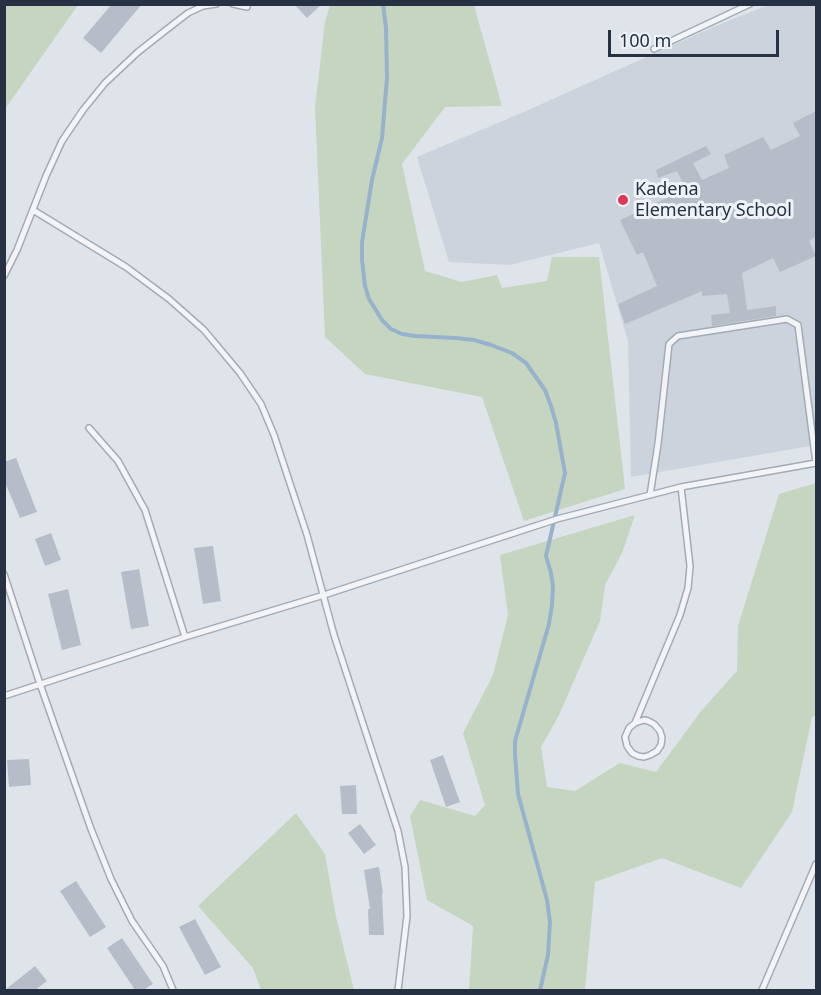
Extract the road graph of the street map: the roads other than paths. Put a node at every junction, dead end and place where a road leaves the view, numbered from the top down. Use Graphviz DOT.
graph roads {
  1 [pos="216,4"];
  2 [pos="233,4"];
  3 [pos="750,4"];
  4 [pos="247,7"];
  5 [pos="654,49"];
  6 [pos="33,210"];
  7 [pos="4,276"];
  8 [pos="89,428"];
  9 [pos="816,463"];
  10 [pos="681,487"];
  11 [pos="650,495"];
  12 [pos="4,574"];
  13 [pos="324,595"];
  14 [pos="185,637"];
  15 [pos="40,684"];
  16 [pos="4,696"];
  17 [pos="635,723"];
  18 [pos="816,864"];
  19 [pos="173,990"];
  20 [pos="398,990"];
  21 [pos="762,990"];
  1 -- 6 [label="lane"];
  2 -- 4 [label="lane"];
  3 -- 5 [label="lane"];
  6 -- 7 [label="lane"];
  6 -- 13 [label="lane"];
  8 -- 14 [label="lane"];
  9 -- 10 [label="lane"];
  9 -- 11 [label="lane"];
  10 -- 11 [label="lane"];
  10 -- 17 [label="lane"];
  11 -- 13 [label="lane"];
  12 -- 15 [label="lane"];
  13 -- 14 [label="lane"];
  13 -- 20 [label="lane"];
  14 -- 15 [label="lane"];
  15 -- 16 [label="lane"];
  15 -- 19 [label="lane"];
  17 -- 17 [label="lane"];
  18 -- 21 [label="lane"];
}
